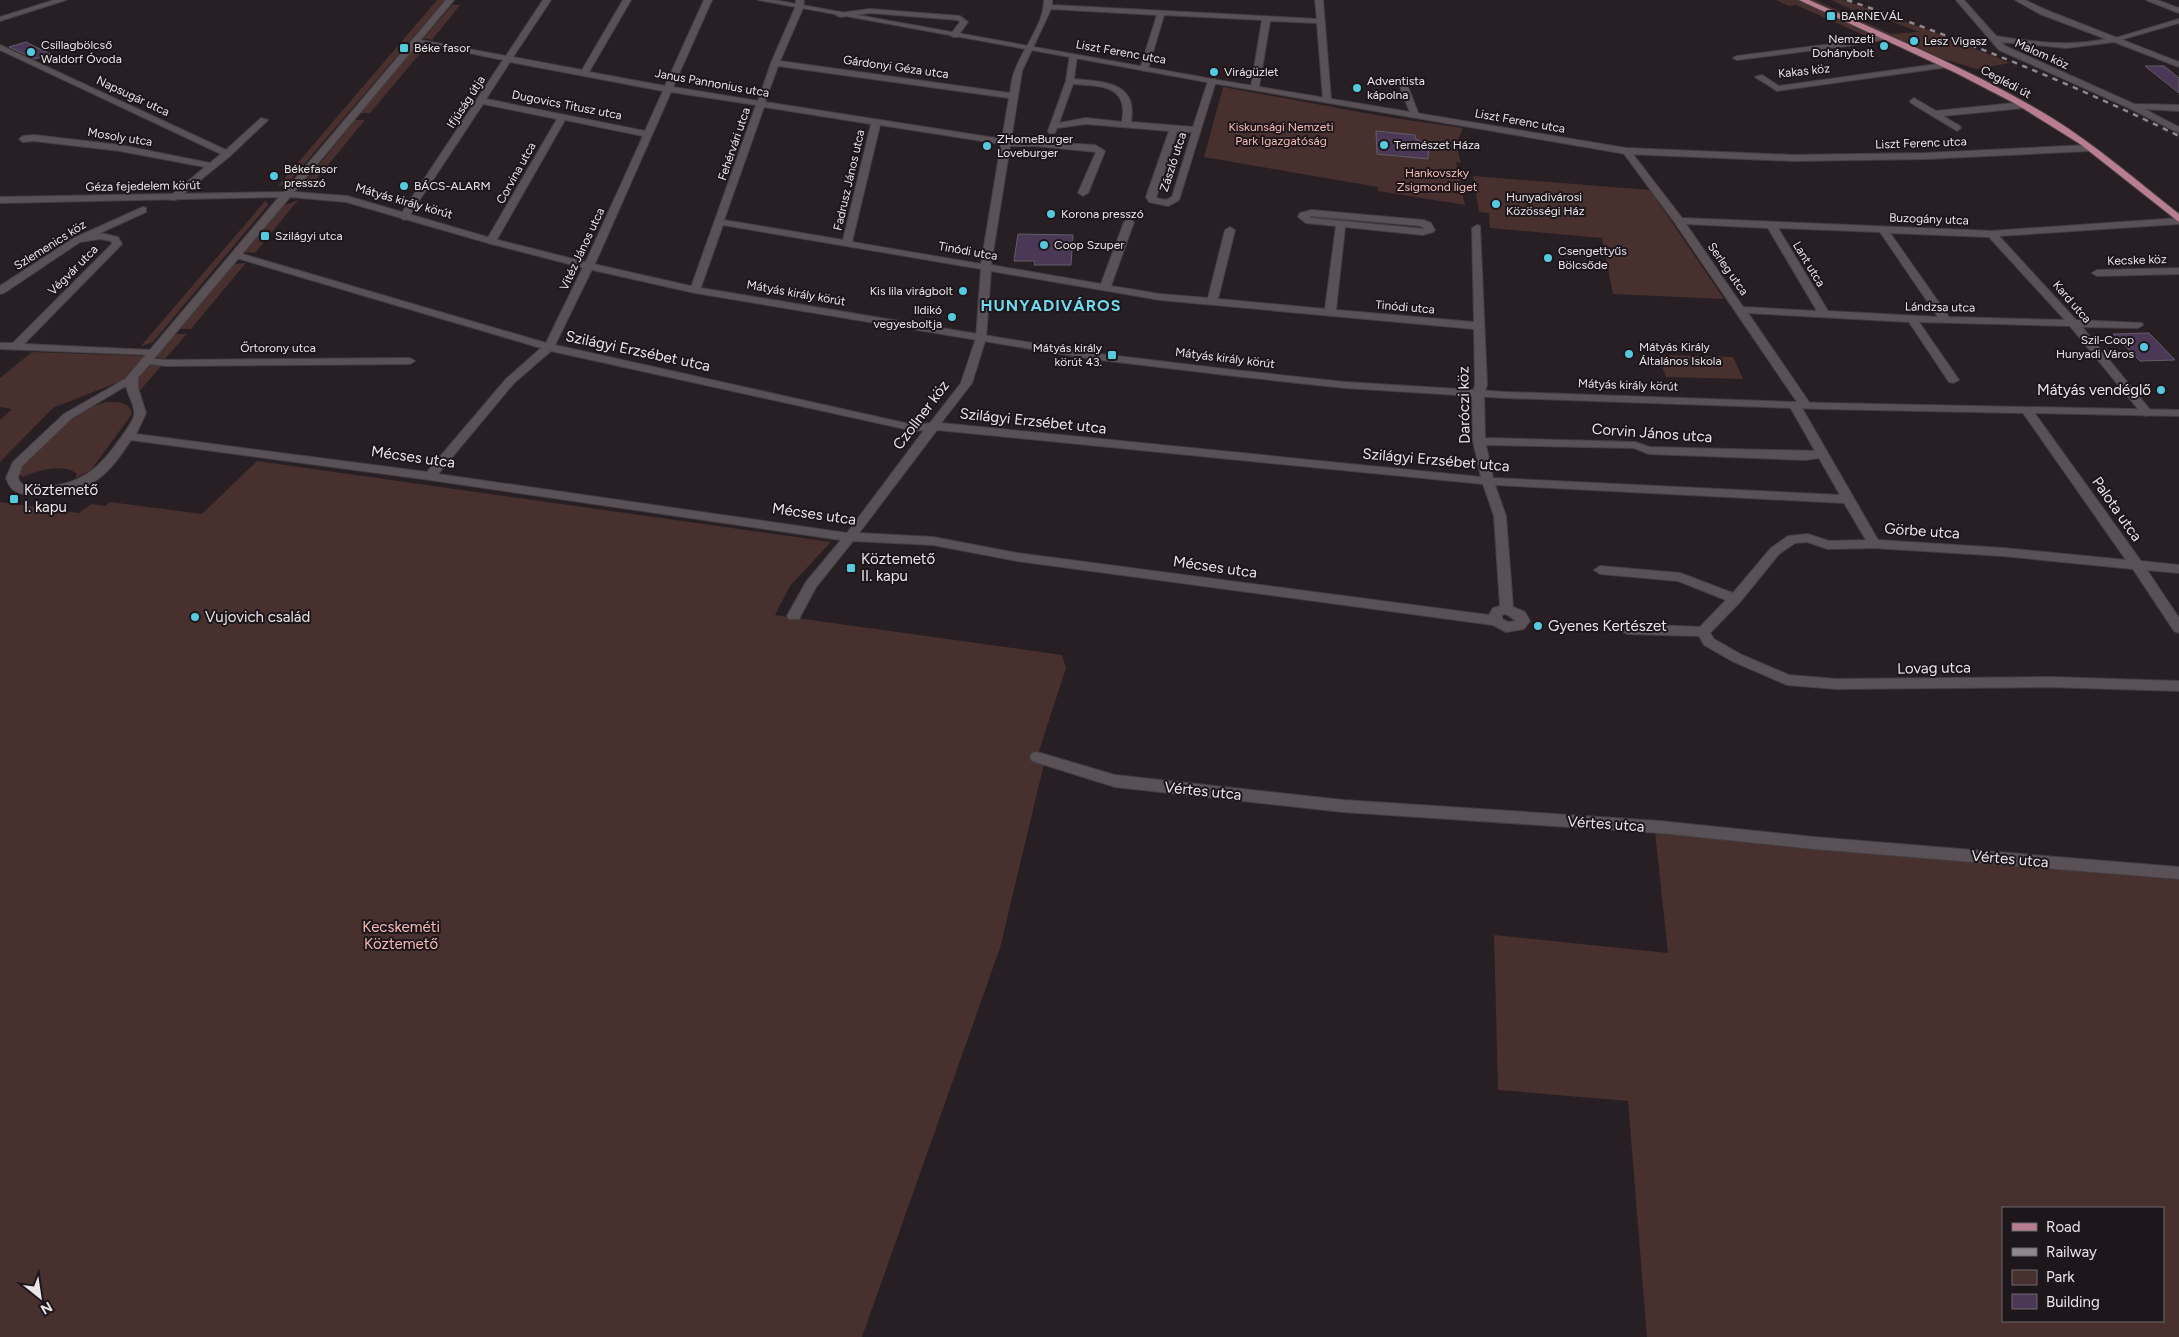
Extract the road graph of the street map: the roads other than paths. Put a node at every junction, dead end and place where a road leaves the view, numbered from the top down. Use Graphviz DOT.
graph roads {
  1 [pos="62,0"];
  2 [pos="450,0"];
  3 [pos="547,0"];
  4 [pos="627,0"];
  5 [pos="708,0"];
  6 [pos="762,0"];
  7 [pos="1318,0"];
  8 [pos="1803,0"];
  9 [pos="1960,0"];
  10 [pos="2019,0"];
  11 [pos="2150,0"];
  12 [pos="799,4"];
  13 [pos="1048,4"];
  14 [pos="2179,11"];
  15 [pos="1161,13"];
  16 [pos="840,15"];
  17 [pos="0,19"];
  18 [pos="1266,19"];
  19 [pos="1320,21"];
  20 [pos="2179,21"];
  21 [pos="954,35"];
  22 [pos="1885,37"];
  23 [pos="1992,38"];
  24 [pos="2113,40"];
  25 [pos="415,41"];
  26 [pos="0,47"];
  27 [pos="1029,49"];
  28 [pos="1073,56"];
  29 [pos="508,58"];
  30 [pos="1737,58"];
  31 [pos="774,63"];
  32 [pos="1945,65"];
  33 [pos="2179,65"];
  34 [pos="1144,69"];
  35 [pos="585,72"];
  36 [pos="1759,77"];
  37 [pos="1212,81"];
  38 [pos="1070,82"];
  39 [pos="1402,82"];
  40 [pos="1255,88"];
  41 [pos="667,89"];
  42 [pos="1013,96"];
  43 [pos="1327,99"];
  44 [pos="482,101"];
  45 [pos="1914,101"];
  46 [pos="761,104"];
  47 [pos="2024,105"];
  48 [pos="2132,106"];
  49 [pos="2179,108"];
  50 [pos="1935,114"];
  51 [pos="1415,115"];
  52 [pos="562,117"];
  53 [pos="264,120"];
  54 [pos="876,122"];
  55 [pos="1126,125"];
  56 [pos="1055,126"];
  57 [pos="1957,128"];
  58 [pos="1174,129"];
  59 [pos="1197,130"];
  60 [pos="2179,130"];
  61 [pos="648,134"];
  62 [pos="23,139"];
  63 [pos="1005,143"];
  64 [pos="1036,143"];
  65 [pos="2089,148"];
  66 [pos="1626,151"];
  67 [pos="227,154"];
  68 [pos="212,166"];
  69 [pos="286,194"];
  70 [pos="1084,194"];
  71 [pos="173,198"];
  72 [pos="0,200"];
  73 [pos="142,210"];
  74 [pos="404,216"];
  75 [pos="2179,220"];
  76 [pos="1678,221"];
  77 [pos="720,222"];
  78 [pos="1129,222"];
  79 [pos="1342,224"];
  80 [pos="1772,226"];
  81 [pos="1477,228"];
  82 [pos="1230,230"];
  83 [pos="1884,231"];
  84 [pos="1992,234"];
  85 [pos="77,240"];
  86 [pos="491,241"];
  87 [pos="847,243"];
  88 [pos="236,255"];
  89 [pos="588,266"];
  90 [pos="986,267"];
  91 [pos="2179,271"];
  92 [pos="2096,273"];
  93 [pos="1105,288"];
  94 [pos="696,290"];
  95 [pos="0,291"];
  96 [pos="1212,302"];
  97 [pos="1741,310"];
  98 [pos="1330,313"];
  99 [pos="1826,315"];
  100 [pos="1912,319"];
  101 [pos="1946,319"];
  102 [pos="2074,324"];
  103 [pos="2138,324"];
  104 [pos="1478,326"];
  105 [pos="981,338"];
  106 [pos="0,346"];
  107 [pos="15,347"];
  108 [pos="549,347"];
  109 [pos="149,357"];
  110 [pos="410,361"];
  111 [pos="132,378"];
  112 [pos="1953,380"];
  113 [pos="1478,394"];
  114 [pos="127,399"];
  115 [pos="90,402"];
  116 [pos="1800,405"];
  117 [pos="2027,410"];
  118 [pos="2147,413"];
  119 [pos="2179,413"];
  120 [pos="933,426"];
  121 [pos="128,436"];
  122 [pos="1479,440"];
  123 [pos="1823,454"];
  124 [pos="430,476"];
  125 [pos="1488,481"];
  126 [pos="1848,499"];
  127 [pos="850,537"];
  128 [pos="1874,544"];
  129 [pos="2136,564"];
  130 [pos="2179,569"];
  131 [pos="1600,570"];
  132 [pos="1736,599"];
  133 [pos="1507,609"];
  134 [pos="794,616"];
  135 [pos="1496,621"];
  136 [pos="1628,628"];
  137 [pos="2179,628"];
  138 [pos="1703,632"];
  139 [pos="2179,686"];
  140 [pos="1037,757"];
  141 [pos="2179,872"];
  1 -- 17 [label="street"];
  2 -- 25 [label="street"];
  3 -- 29 [label="street, Ifjúság útja"];
  4 -- 35 [label="street"];
  5 -- 41 [label="street, Vitéz János utca"];
  6 -- 12 [label="street, Liszt Ferenc utca"];
  7 -- 19 [label="street"];
  8 -- 22 [label="main road, Ceglédi út"];
  9 -- 23 [label="street, Malom köz"];
  10 -- 24 [label="street"];
  11 -- 14 [label="street"];
  12 -- 16 [label="street, Liszt Ferenc utca"];
  12 -- 31 [label="street, Fehérvári utca"];
  13 -- 15 [label="street"];
  13 -- 27 [label="street, Czollner köz"];
  15 -- 18 [label="street"];
  15 -- 34 [label="street"];
  16 -- 21 [label="street, Liszt Ferenc utca"];
  16 -- 21 [label="street, Liszt Ferenc utca"];
  18 -- 19 [label="street"];
  18 -- 40 [label="street"];
  19 -- 43 [label="street"];
  20 -- 24 [label="street"];
  21 -- 27 [label="street, Liszt Ferenc utca"];
  22 -- 30 [label="street"];
  22 -- 32 [label="main road, Ceglédi út"];
  23 -- 24 [label="street"];
  23 -- 48 [label="street, Malom köz"];
  24 -- 33 [label="street"];
  25 -- 29 [label="street, Janus Pannonius utca"];
  25 -- 69 [label="street"];
  26 -- 67 [label="street, Napsugár utca"];
  27 -- 28 [label="street, Liszt Ferenc utca"];
  27 -- 42 [label="street, Czollner köz"];
  28 -- 34 [label="street, Liszt Ferenc utca"];
  28 -- 38 [label="street"];
  29 -- 35 [label="street, Janus Pannonius utca"];
  29 -- 44 [label="street, Ifjúság útja"];
  31 -- 42 [label="street, Gárdonyi Géza utca"];
  31 -- 46 [label="street, Fehérvári utca"];
  32 -- 36 [label="street, Kakas köz"];
  32 -- 47 [label="main road, Ceglédi út"];
  34 -- 37 [label="street, Liszt Ferenc utca"];
  35 -- 41 [label="street, Janus Pannonius utca"];
  37 -- 40 [label="street, Liszt Ferenc utca"];
  37 -- 59 [label="street, Zászló utca"];
  38 -- 55 [label="street"];
  38 -- 56 [label="street"];
  39 -- 51 [label="street"];
  40 -- 43 [label="street, Liszt Ferenc utca"];
  41 -- 46 [label="street, Janus Pannonius utca"];
  41 -- 61 [label="street, Vitéz János utca"];
  42 -- 63 [label="street, Czollner köz"];
  43 -- 51 [label="street, Liszt Ferenc utca"];
  44 -- 52 [label="street, Dugovics Titusz utca"];
  44 -- 74 [label="street, Ifjúság útja"];
  45 -- 50 [label="street"];
  46 -- 54 [label="street, Janus Pannonius utca"];
  46 -- 77 [label="street, Fehérvári utca"];
  47 -- 50 [label="street"];
  47 -- 65 [label="main road, Ceglédi út"];
  48 -- 49 [label="street"];
  48 -- 60 [label="street, Malom köz"];
  50 -- 57 [label="street"];
  51 -- 66 [label="street, Liszt Ferenc utca"];
  52 -- 61 [label="street, Dugovics Titusz utca"];
  52 -- 86 [label="street, Corvina utca"];
  53 -- 67 [label="street"];
  54 -- 63 [label="street, Janus Pannonius utca"];
  54 -- 87 [label="street, Fadrusz János utca"];
  55 -- 56 [label="street, Zászló utca"];
  55 -- 58 [label="street, Zászló utca"];
  56 -- 64 [label="street"];
  58 -- 59 [label="street, Zászló utca"];
  58 -- 59 [label="street, Zászló utca"];
  61 -- 89 [label="street, Vitéz János utca"];
  62 -- 68 [label="street, Mosoly utca"];
  63 -- 64 [label="street"];
  63 -- 90 [label="street, Czollner köz"];
  64 -- 70 [label="street"];
  65 -- 66 [label="street, Liszt Ferenc utca"];
  65 -- 75 [label="main road, Ceglédi út"];
  66 -- 76 [label="street, Serleg utca"];
  67 -- 68 [label="street"];
  68 -- 71 [label="street"];
  69 -- 71 [label="street, Géza fejedelem körút"];
  69 -- 74 [label="street, Mátyás király körút"];
  69 -- 88 [label="street"];
  71 -- 72 [label="street, Géza fejedelem körút"];
  73 -- 85 [label="street, Szlemenics köz"];
  74 -- 86 [label="street, Mátyás király körút"];
  75 -- 84 [label="street, Buzogány utca"];
  76 -- 80 [label="street, Buzogány utca"];
  76 -- 97 [label="street, Serleg utca"];
  77 -- 87 [label="street, Tinódi utca"];
  77 -- 94 [label="street, Fehérvári utca"];
  78 -- 93 [label="street"];
  79 -- 79 [label="street"];
  79 -- 98 [label="street"];
  80 -- 83 [label="street, Buzogány utca"];
  80 -- 99 [label="street, Lant utca"];
  81 -- 104 [label="street, Daróczi köz"];
  82 -- 96 [label="street"];
  83 -- 84 [label="street, Buzogány utca"];
  83 -- 101 [label="street"];
  84 -- 102 [label="street, Kard utca"];
  85 -- 95 [label="street, Szlemenics köz"];
  85 -- 107 [label="street, Végvár utca"];
  86 -- 89 [label="street, Mátyás király körút"];
  87 -- 90 [label="street, Tinódi utca"];
  88 -- 108 [label="street, Szilágyi Erzsébet utca"];
  88 -- 109 [label="street"];
  89 -- 94 [label="street, Mátyás király körút"];
  89 -- 108 [label="street, Vitéz János utca"];
  90 -- 93 [label="street, Tinódi utca"];
  90 -- 105 [label="street, Czollner köz"];
  91 -- 92 [label="street, Kecske köz"];
  93 -- 96 [label="street, Tinódi utca"];
  94 -- 105 [label="street, Mátyás király körút"];
  96 -- 98 [label="street, Tinódi utca"];
  97 -- 99 [label="street, Lándzsa utca"];
  97 -- 116 [label="street, Serleg utca"];
  98 -- 104 [label="street, Tinódi utca"];
  99 -- 100 [label="street, Lándzsa utca"];
  100 -- 101 [label="street, Lándzsa utca"];
  100 -- 112 [label="street"];
  101 -- 102 [label="street, Lándzsa utca"];
  102 -- 103 [label="street, Lándzsa utca"];
  102 -- 118 [label="street, Kard utca"];
  104 -- 113 [label="street, Daróczi köz"];
  105 -- 113 [label="street, Mátyás király körút"];
  105 -- 120 [label="street, Czollner köz"];
  106 -- 107 [label="street"];
  107 -- 109 [label="street"];
  108 -- 120 [label="street, Szilágyi Erzsébet utca"];
  108 -- 124 [label="street, Vitéz János utca"];
  109 -- 110 [label="street, Őrtorony utca"];
  109 -- 111 [label="street"];
  111 -- 114 [label="street"];
  111 -- 115 [label="street"];
  113 -- 116 [label="street, Mátyás király körút"];
  113 -- 122 [label="street, Daróczi köz"];
  114 -- 115 [label="street"];
  114 -- 121 [label="street"];
  115 -- 121 [label="street"];
  116 -- 117 [label="street, Mátyás király körút"];
  116 -- 123 [label="street"];
  117 -- 118 [label="street, Mátyás király körút"];
  117 -- 129 [label="street, Palota utca"];
  118 -- 119 [label="street, Mátyás király körút"];
  120 -- 125 [label="street, Szilágyi Erzsébet utca"];
  120 -- 127 [label="street, Czollner köz"];
  121 -- 124 [label="street, Mécses utca"];
  122 -- 123 [label="street, Corvin János utca"];
  122 -- 125 [label="street, Daróczi köz"];
  123 -- 126 [label="street"];
  124 -- 127 [label="street, Mécses utca"];
  125 -- 126 [label="street, Szilágyi Erzsébet utca"];
  125 -- 133 [label="street, Daróczi köz"];
  126 -- 128 [label="street"];
  127 -- 134 [label="street, Czollner köz"];
  127 -- 135 [label="street, Mécses utca"];
  128 -- 129 [label="street, Görbe utca"];
  128 -- 132 [label="street, Görbe utca"];
  129 -- 130 [label="street, Görbe utca"];
  129 -- 137 [label="street, Palota utca"];
  131 -- 132 [label="street"];
  132 -- 138 [label="street, Görbe utca"];
  133 -- 135 [label="street"];
  133 -- 135 [label="street, Mécses utca"];
  136 -- 138 [label="street"];
  138 -- 139 [label="street, Lovag utca"];
  140 -- 141 [label="street, Vértes utca"];
}
